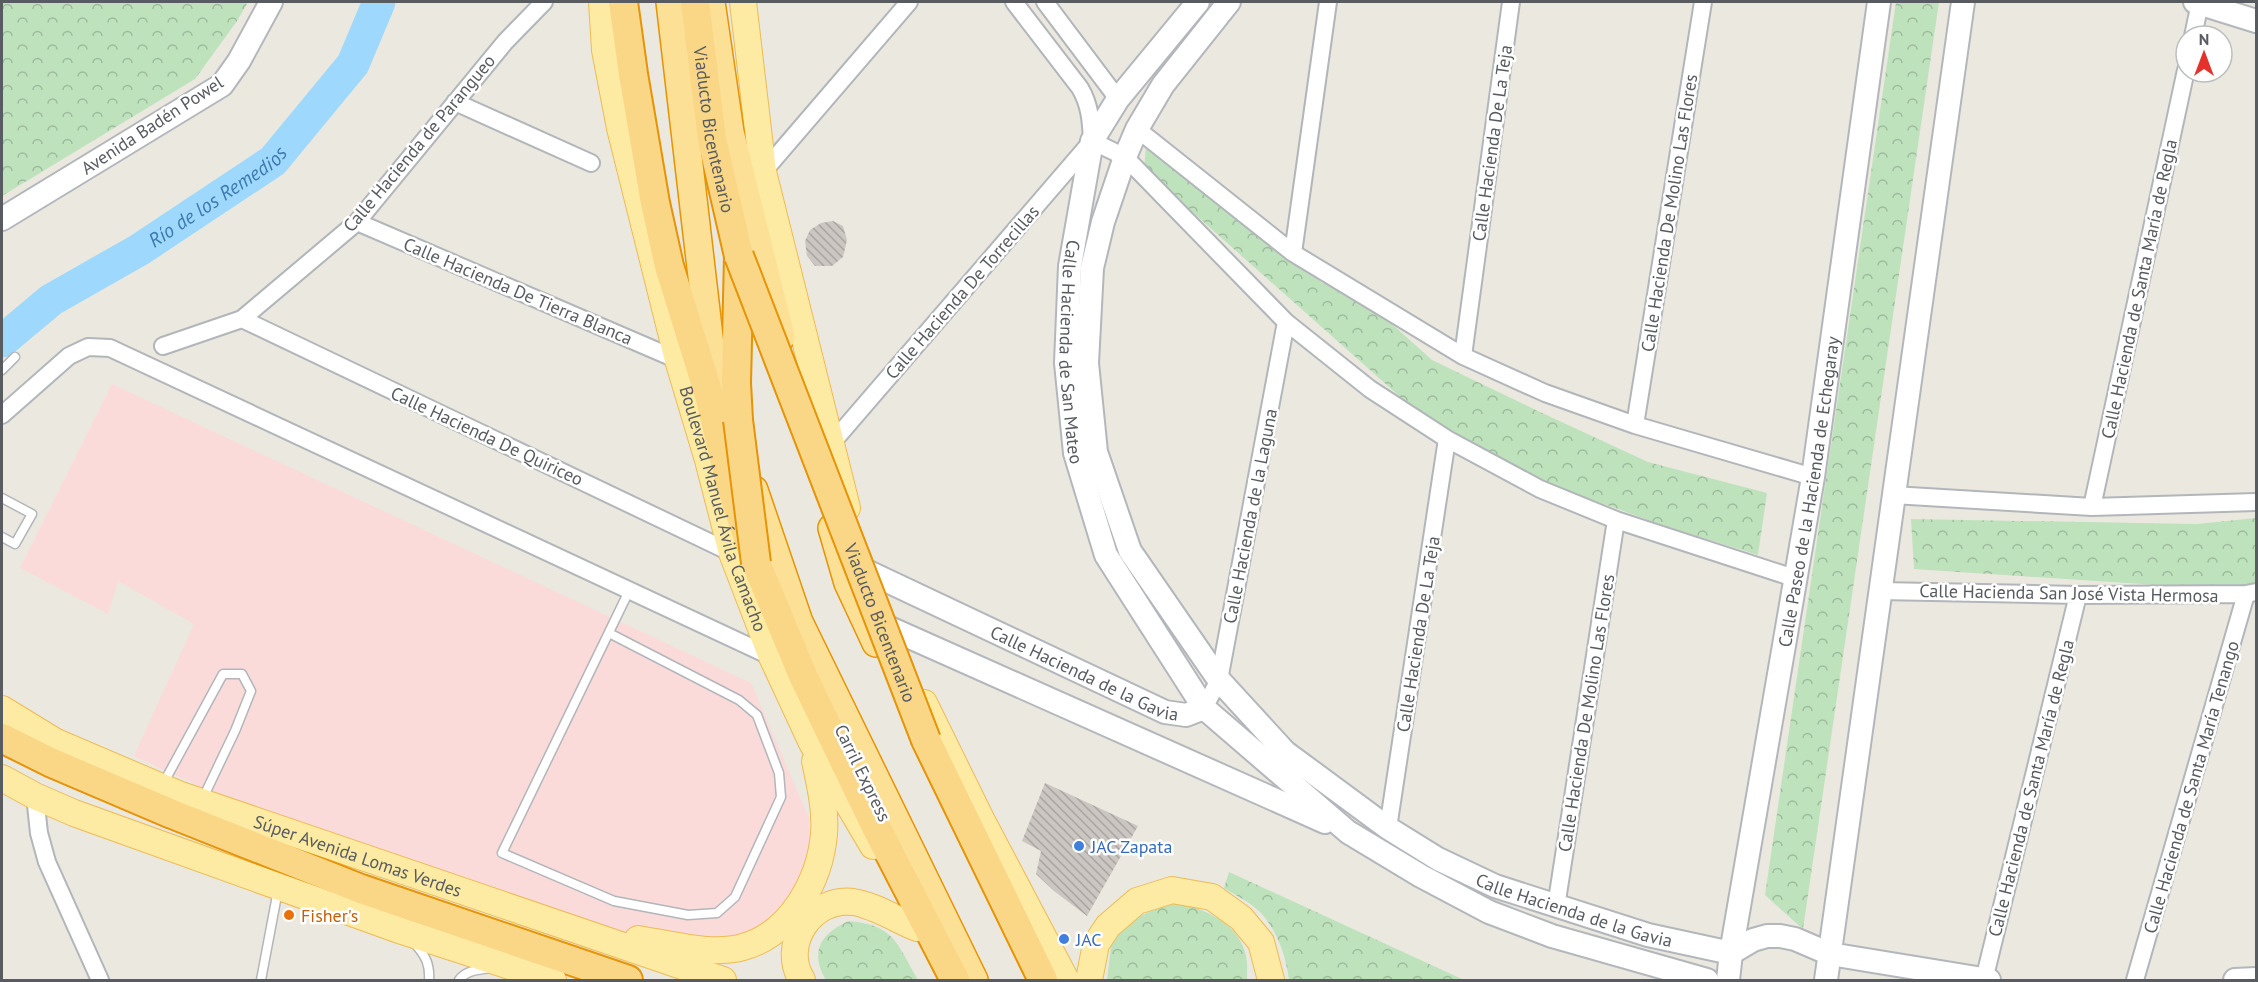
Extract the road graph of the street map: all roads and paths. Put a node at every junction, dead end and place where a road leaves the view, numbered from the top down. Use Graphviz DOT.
graph roads {
  1 [pos="270,2"];
  2 [pos="544,2"];
  3 [pos="602,2"];
  4 [pos="623,2"];
  5 [pos="670,2"];
  6 [pos="695,2"];
  7 [pos="711,2"];
  8 [pos="743,2"];
  9 [pos="909,2"];
  10 [pos="1014,2"];
  11 [pos="1045,2"];
  12 [pos="1198,2"];
  13 [pos="1229,2"];
  14 [pos="1328,2"];
  15 [pos="1511,2"];
  16 [pos="1703,2"];
  17 [pos="1879,2"];
  18 [pos="1963,2"];
  19 [pos="2198,2"];
  20 [pos="2256,21"];
  21 [pos="2195,24"];
  22 [pos="1142,69"];
  23 [pos="2183,84"];
  24 [pos="1162,85"];
  25 [pos="1118,99"];
  26 [pos="455,102"];
  27 [pos="1137,129"];
  28 [pos="1092,141"];
  29 [pos="1125,157"];
  30 [pos="591,164"];
  31 [pos="763,171"];
  32 [pos="2,219"];
  33 [pos="357,222"];
  34 [pos="1293,253"];
  35 [pos="739,256"];
  36 [pos="242,319"];
  37 [pos="1286,322"];
  38 [pos="163,346"];
  39 [pos="1463,356"];
  40 [pos="15,357"];
  41 [pos="678,360"];
  42 [pos="2,370"];
  43 [pos="2,415"];
  44 [pos="1635,425"];
  45 [pos="1447,439"];
  46 [pos="831,444"];
  47 [pos="1812,477"];
  48 [pos="1893,495"];
  49 [pos="2,498"];
  50 [pos="2256,502"];
  51 [pos="2092,507"];
  52 [pos="1617,520"];
  53 [pos="2,537"];
  54 [pos="751,559"];
  55 [pos="862,569"];
  56 [pos="1794,578"];
  57 [pos="629,591"];
  58 [pos="1880,591"];
  59 [pos="2251,593"];
  60 [pos="2078,595"];
  61 [pos="885,626"];
  62 [pos="609,633"];
  63 [pos="772,657"];
  64 [pos="1219,680"];
  65 [pos="1204,708"];
  66 [pos="2,709"];
  67 [pos="2,738"];
  68 [pos="812,743"];
  69 [pos="2,760"];
  70 [pos="2,778"];
  71 [pos="2,784"];
  72 [pos="161,787"];
  73 [pos="35,796"];
  74 [pos="201,802"];
  75 [pos="1365,812"];
  76 [pos="172,821"];
  77 [pos="1388,828"];
  78 [pos="1348,832"];
  79 [pos="278,887"];
  80 [pos="1556,907"];
  81 [pos="917,928"];
  82 [pos="402,931"];
  83 [pos="583,932"];
  84 [pos="1731,953"];
  85 [pos="1830,954"];
  86 [pos="510,966"];
  87 [pos="2256,979"];
  88 [pos="1984,980"];
  89 [pos="100,981"];
  90 [pos="261,981"];
  91 [pos="429,981"];
  92 [pos="459,981"];
  93 [pos="554,981"];
  94 [pos="595,981"];
  95 [pos="628,981"];
  96 [pos="723,981"];
  97 [pos="802,981"];
  98 [pos="943,981"];
  99 [pos="955,981"];
  100 [pos="967,981"];
  101 [pos="974,981"];
  102 [pos="1027,981"];
  103 [pos="1043,981"];
  104 [pos="1066,981"];
  105 [pos="1089,981"];
  106 [pos="1271,981"];
  107 [pos="1707,981"];
  108 [pos="1728,981"];
  109 [pos="1826,981"];
  110 [pos="1989,981"];
  111 [pos="2135,981"];
  112 [pos="2235,981"];
  1 -- 32 [label="main road, Avenida Badén Powel"];
  2 -- 26 [label="street, Calle Hacienda de Parangueo"];
  3 -- 41 [label="main road, Boulevard Manuel Ávila Camacho"];
  4 -- 54 [label="highway, bridge"];
  5 -- 101 [label="highway, Boulevard Manuel Ávila Camacho"];
  6 -- 35 [label="highway, Viaducto Bicentenario"];
  7 -- 102 [label="highway"];
  8 -- 31 [label="main road"];
  9 -- 31 [label="street"];
  10 -- 28 [label="street"];
  11 -- 25 [label="street"];
  12 -- 22 [label="main road, Calle Hacienda de San Mateo"];
  13 -- 24 [label="main road, Calle Hacienda de San Mateo"];
  14 -- 34 [label="street"];
  15 -- 39 [label="street, Calle Hacienda De La Teja"];
  16 -- 44 [label="street, Calle Hacienda De Molino Las Flores"];
  17 -- 47 [label="main road, Calle Paseo de la Hacienda de Echegaray"];
  18 -- 48 [label="main road"];
  19 -- 20 [label="main road"];
  19 -- 21 [label="street"];
  22 -- 24 [label="street"];
  22 -- 25 [label="main road, Calle Hacienda de San Mateo"];
  23 -- 51 [label="street, Calle Hacienda de Santa María de Regla"];
  24 -- 27 [label="main road, Calle Hacienda de San Mateo"];
  25 -- 28 [label="main road, Calle Hacienda de San Mateo"];
  26 -- 30 [label="street"];
  26 -- 33 [label="street, Calle Hacienda de Parangueo"];
  27 -- 29 [label="main road, Calle Hacienda de San Mateo"];
  27 -- 34 [label="street"];
  28 -- 29 [label="street"];
  28 -- 46 [label="street, Calle Hacienda De Torrecillas"];
  28 -- 65 [label="main road, Calle Hacienda de San Mateo"];
  29 -- 37 [label="street"];
  29 -- 64 [label="main road, Calle Hacienda de San Mateo"];
  31 -- 46 [label="main road"];
  33 -- 36 [label="street, Calle Hacienda de Parangueo"];
  33 -- 41 [label="street, Calle Hacienda De Tierra Blanca"];
  34 -- 39 [label="street"];
  35 -- 54 [label="highway, Viaducto Bicentenario, bridge"];
  35 -- 103 [label="highway, Viaducto Bicentenario, bridge"];
  36 -- 38 [label="street, Calle Hacienda de Parangueo"];
  36 -- 54 [label="street, Calle Hacienda De Quiriceo"];
  37 -- 45 [label="street"];
  37 -- 64 [label="street, Calle Hacienda de la Laguna"];
  39 -- 44 [label="street"];
  40 -- 42 [label="lane"];
  41 -- 54 [label="main road, Boulevard Manuel Ávila Camacho"];
  43 -- 57 [label="street"];
  44 -- 47 [label="street"];
  45 -- 52 [label="street"];
  45 -- 77 [label="street, Calle Hacienda De La Teja"];
  46 -- 55 [label="main road"];
  47 -- 56 [label="main road, Calle Paseo de la Hacienda de Echegaray"];
  48 -- 51 [label="street"];
  48 -- 58 [label="main road"];
  49 -- 53 [label="lane"];
  50 -- 51 [label="street"];
  52 -- 56 [label="street"];
  52 -- 80 [label="street, Calle Hacienda De Molino Las Flores"];
  54 -- 63 [label="main road, Boulevard Manuel Ávila Camacho"];
  54 -- 99 [label="highway"];
  54 -- 100 [label="highway, Carril Express"];
  55 -- 61 [label="main road"];
  55 -- 65 [label="main road, Calle Hacienda de la Gavia"];
  56 -- 84 [label="main road, Calle Paseo de la Hacienda de Echegaray"];
  57 -- 62 [label="lane"];
  57 -- 63 [label="street"];
  58 -- 60 [label="street, Calle Hacienda San José Vista Hermosa"];
  58 -- 85 [label="main road"];
  59 -- 60 [label="street, Calle Hacienda San José Vista Hermosa"];
  59 -- 111 [label="street, Calle Hacienda de Santa María Tenango"];
  60 -- 88 [label="street, Calle Hacienda de Santa María de Regla"];
  61 -- 78 [label="main road, Calle Hacienda de la Gavia"];
  61 -- 104 [label="main road"];
  62 -- 62 [label="lane"];
  63 -- 68 [label="main road, Boulevard Manuel Ávila Camacho"];
  64 -- 65 [label="street, Calle Hacienda de la Laguna"];
  64 -- 75 [label="main road, Calle Hacienda de la Gavia"];
  65 -- 78 [label="main road, Calle Hacienda de la Gavia"];
  66 -- 72 [label="main road, Súper Avenida Lomas Verdes"];
  67 -- 76 [label="highway"];
  68 -- 81 [label="main road, Boulevard Manuel Ávila Camacho"];
  68 -- 83 [label="main road"];
  69 -- 76 [label="highway"];
  70 -- 71 [label="lane"];
  70 -- 73 [label="main road"];
  72 -- 74 [label="main road, Súper Avenida Lomas Verdes"];
  72 -- 74 [label="lane"];
  73 -- 79 [label="main road"];
  73 -- 89 [label="street"];
  74 -- 83 [label="main road, Súper Avenida Lomas Verdes"];
  75 -- 77 [label="main road, Calle Hacienda de la Gavia"];
  75 -- 78 [label="street"];
  76 -- 94 [label="highway"];
  76 -- 95 [label="highway"];
  77 -- 80 [label="main road, Calle Hacienda de la Gavia"];
  78 -- 107 [label="main road, Calle Hacienda de la Gavia"];
  79 -- 82 [label="main road"];
  79 -- 90 [label="lane"];
  80 -- 84 [label="main road, Calle Hacienda de la Gavia"];
  81 -- 97 [label="main road"];
  81 -- 98 [label="main road, Boulevard Manuel Ávila Camacho"];
  82 -- 86 [label="main road"];
  82 -- 91 [label="lane"];
  83 -- 96 [label="main road, Súper Avenida Lomas Verdes"];
  84 -- 85 [label="main road"];
  84 -- 108 [label="main road, Calle Paseo de la Hacienda de Echegaray"];
  85 -- 88 [label="main road"];
  85 -- 109 [label="main road"];
  86 -- 92 [label="lane"];
  86 -- 93 [label="main road"];
  87 -- 112 [label="main road"];
  88 -- 110 [label="main road"];
  105 -- 106 [label="main road"];
}
